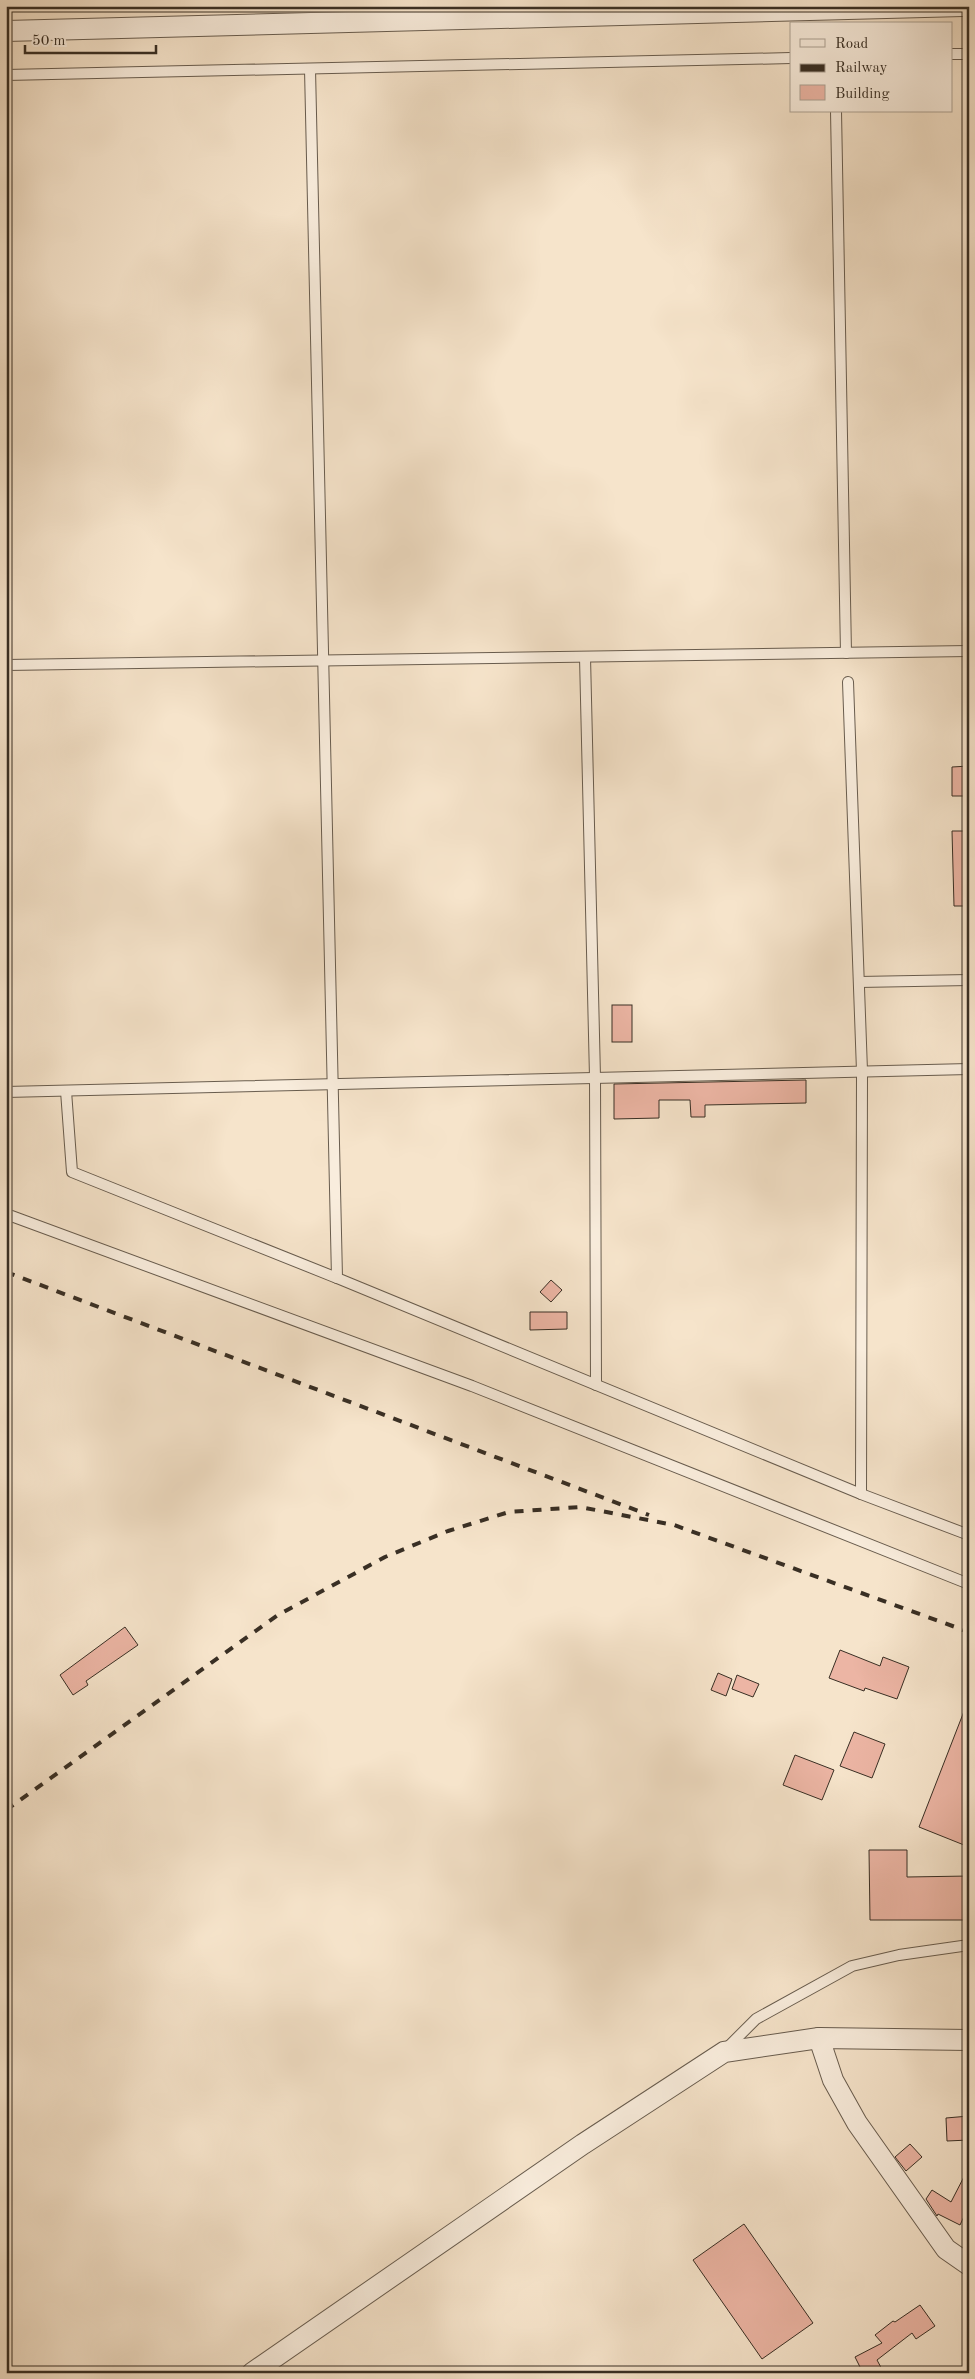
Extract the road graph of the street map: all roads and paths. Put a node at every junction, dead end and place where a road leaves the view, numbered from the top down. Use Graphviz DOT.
graph roads {
  1 [pos="963,6"];
  2 [pos="6,31"];
  3 [pos="952,54"];
  4 [pos="969,54"];
  5 [pos="790,58"];
  6 [pos="310,69"];
  7 [pos="6,75"];
  8 [pos="836,112"];
  9 [pos="969,651"];
  10 [pos="846,652"];
  11 [pos="585,656"];
  12 [pos="324,661"];
  13 [pos="6,665"];
  14 [pos="848,682"];
  15 [pos="969,980"];
  16 [pos="859,982"];
  17 [pos="969,1069"];
  18 [pos="862,1070"];
  19 [pos="595,1077"];
  20 [pos="332,1084"];
  21 [pos="66,1091"];
  22 [pos="6,1092"];
  23 [pos="6,1214"];
  24 [pos="336,1278"];
  25 [pos="596,1385"];
  26 [pos="861,1494"];
  27 [pos="969,1535"];
  28 [pos="969,1584"];
  29 [pos="969,1945"];
  30 [pos="819,2038"];
  31 [pos="969,2040"];
  32 [pos="724,2052"];
  33 [pos="969,2265"];
  34 [pos="252,2373"];
  1 -- 2 [label="street"];
  3 -- 4 [label="lane"];
  5 -- 6 [label="lane"];
  6 -- 7 [label="lane"];
  6 -- 12 [label="lane"];
  8 -- 10 [label="lane"];
  9 -- 10 [label="lane"];
  10 -- 11 [label="lane"];
  11 -- 12 [label="lane"];
  11 -- 19 [label="lane"];
  12 -- 13 [label="lane"];
  12 -- 20 [label="lane"];
  14 -- 16 [label="lane"];
  15 -- 16 [label="lane"];
  16 -- 18 [label="lane"];
  17 -- 18 [label="lane"];
  18 -- 19 [label="lane"];
  18 -- 26 [label="lane"];
  19 -- 20 [label="lane"];
  19 -- 25 [label="lane"];
  20 -- 21 [label="lane"];
  20 -- 24 [label="lane"];
  21 -- 22 [label="lane"];
  21 -- 24 [label="lane"];
  23 -- 28 [label="lane"];
  24 -- 25 [label="lane"];
  25 -- 26 [label="lane"];
  26 -- 27 [label="lane"];
  29 -- 32 [label="lane"];
  30 -- 31 [label="street"];
  30 -- 32 [label="street"];
  30 -- 33 [label="street"];
  32 -- 34 [label="street"];
}
